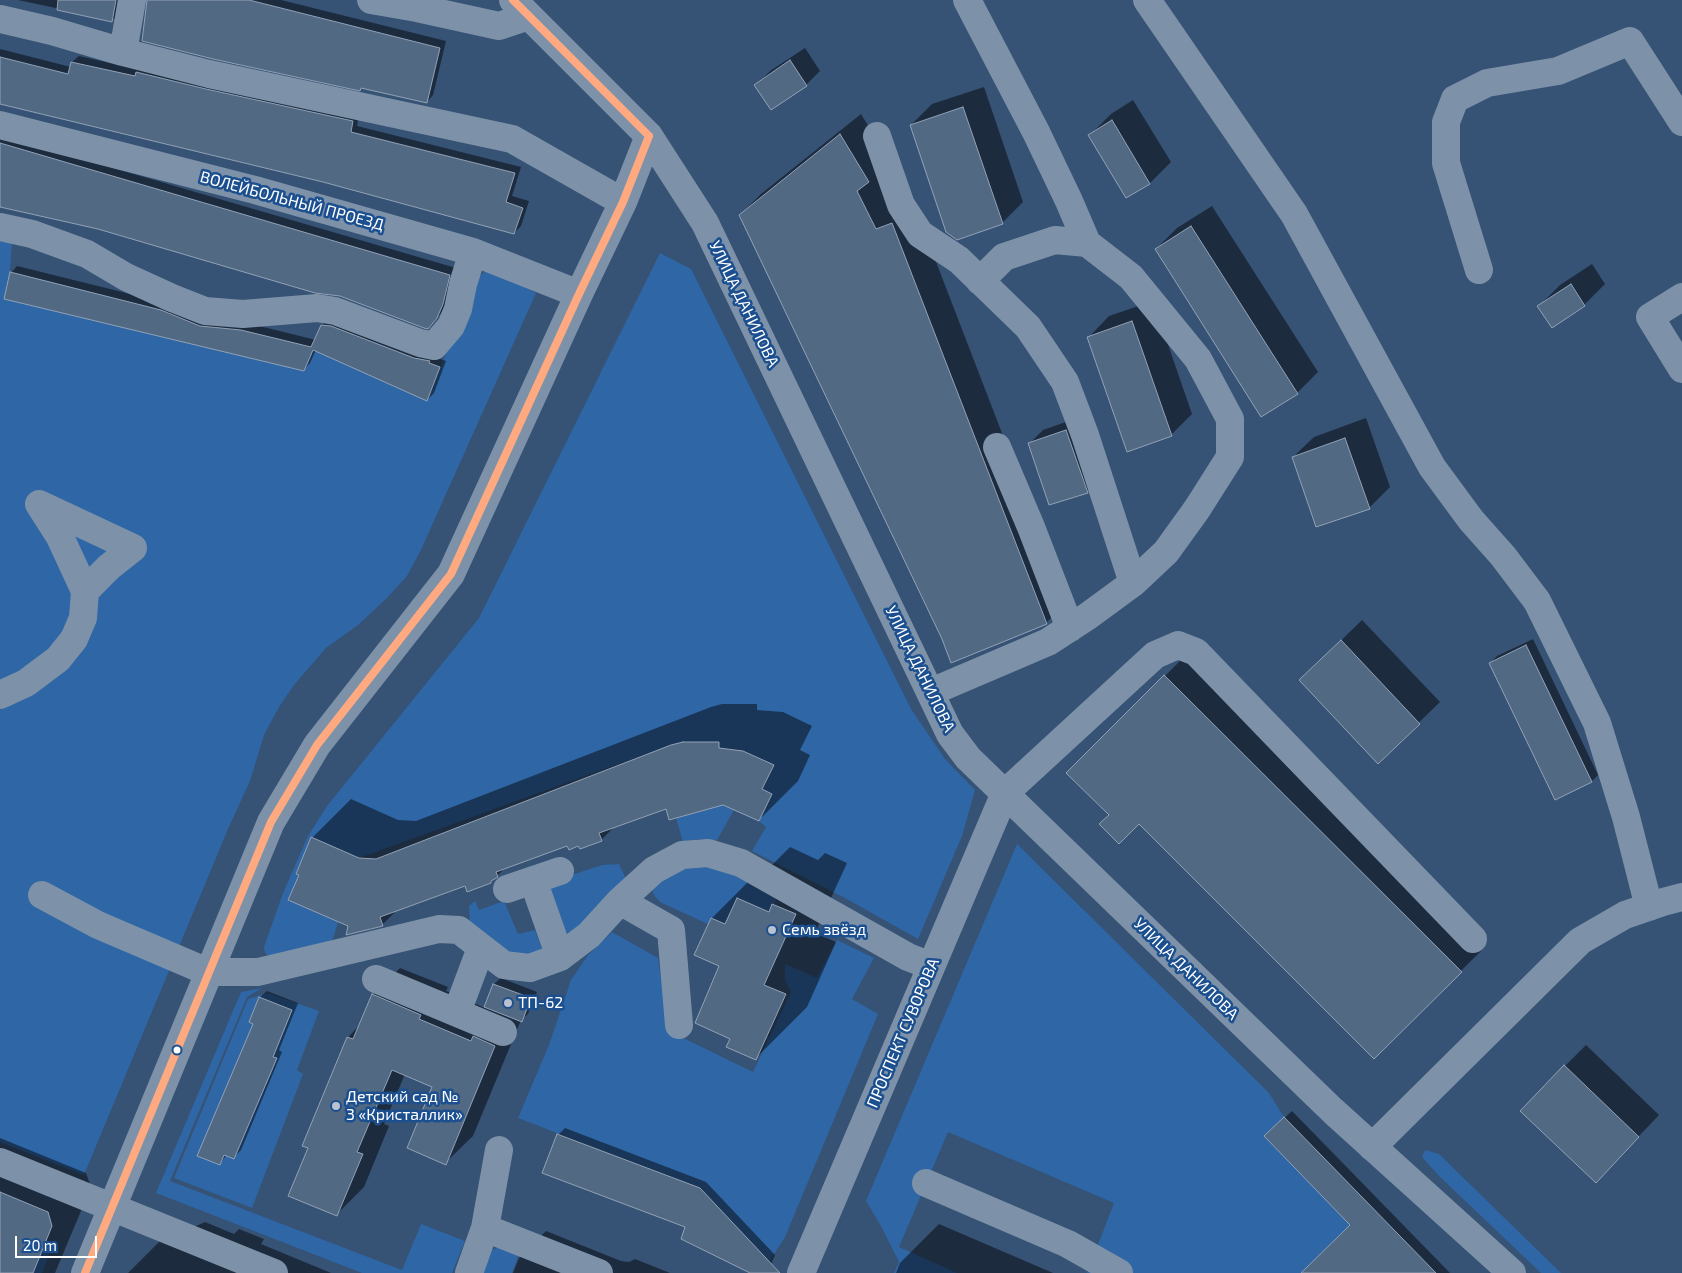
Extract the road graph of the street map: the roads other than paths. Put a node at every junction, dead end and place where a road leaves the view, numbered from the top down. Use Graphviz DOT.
graph roads {
  1 [pos="132,0"];
  2 [pos="371,0"];
  3 [pos="967,0"];
  4 [pos="1147,0"];
  5 [pos="521,8"];
  6 [pos="0,19"];
  7 [pos="123,52"];
  8 [pos="1682,122"];
  9 [pos="0,125"];
  10 [pos="649,136"];
  11 [pos="877,136"];
  12 [pos="623,202"];
  13 [pos="0,227"];
  14 [pos="1087,243"];
  15 [pos="473,252"];
  16 [pos="1479,270"];
  17 [pos="980,281"];
  18 [pos="579,294"];
  19 [pos="1682,297"];
  20 [pos="1682,369"];
  21 [pos="997,447"];
  22 [pos="1133,583"];
  23 [pos="85,591"];
  24 [pos="1070,628"];
  25 [pos="931,692"];
  26 [pos="0,695"];
  27 [pos="1005,793"];
  28 [pos="560,871"];
  29 [pos="534,880"];
  30 [pos="507,889"];
  31 [pos="42,895"];
  32 [pos="1682,897"];
  33 [pos="620,901"];
  34 [pos="1650,906"];
  35 [pos="1473,939"];
  36 [pos="481,948"];
  37 [pos="560,957"];
  38 [pos="931,966"];
  39 [pos="208,972"];
  40 [pos="376,979"];
  41 [pos="457,1012"];
  42 [pos="679,1025"];
  43 [pos="503,1032"];
  44 [pos="1372,1147"];
  45 [pos="499,1150"];
  46 [pos="0,1162"];
  47 [pos="926,1183"];
  48 [pos="111,1207"];
  49 [pos="485,1228"];
  50 [pos="85,1273"];
  51 [pos="274,1273"];
  52 [pos="469,1273"];
  53 [pos="599,1273"];
  54 [pos="801,1273"];
  55 [pos="1119,1273"];
  56 [pos="1512,1273"];
  1 -- 7 [label="street"];
  2 -- 5 [label="street"];
  3 -- 14 [label="street"];
  4 -- 34 [label="street"];
  5 -- 10 [label="street, УЛИЦА ДАНИЛОВА"];
  6 -- 7 [label="street"];
  7 -- 12 [label="street"];
  8 -- 16 [label="street"];
  9 -- 15 [label="street, ВОЛЕЙБОЛЬНЫЙ ПРОЕЗД"];
  10 -- 12 [label="street"];
  10 -- 25 [label="street, УЛИЦА ДАНИЛОВА"];
  11 -- 17 [label="street"];
  12 -- 18 [label="street"];
  13 -- 15 [label="street"];
  14 -- 17 [label="street"];
  14 -- 22 [label="street"];
  15 -- 18 [label="street, ВОЛЕЙБОЛЬНЫЙ ПРОЕЗД"];
  17 -- 22 [label="street"];
  18 -- 39 [label="street"];
  19 -- 20 [label="street"];
  21 -- 24 [label="street"];
  22 -- 24 [label="street"];
  23 -- 26 [label="street"];
  24 -- 25 [label="street"];
  25 -- 27 [label="street, УЛИЦА ДАНИЛОВА"];
  27 -- 35 [label="street"];
  27 -- 38 [label="street, ПРОСПЕКТ СУВОРОВА"];
  27 -- 44 [label="street, УЛИЦА ДАНИЛОВА"];
  28 -- 29 [label="street"];
  29 -- 30 [label="street"];
  29 -- 37 [label="street"];
  31 -- 39 [label="street"];
  32 -- 34 [label="street"];
  33 -- 37 [label="street"];
  33 -- 38 [label="street"];
  33 -- 42 [label="street"];
  34 -- 44 [label="street"];
  36 -- 37 [label="street"];
  36 -- 39 [label="street"];
  36 -- 41 [label="street"];
  38 -- 54 [label="street, ПРОСПЕКТ СУВОРОВА"];
  39 -- 48 [label="street"];
  40 -- 41 [label="street"];
  41 -- 43 [label="street"];
  44 -- 56 [label="street, УЛИЦА ДАНИЛОВА"];
  45 -- 49 [label="street"];
  46 -- 48 [label="street"];
  47 -- 55 [label="street"];
  48 -- 50 [label="street"];
  48 -- 51 [label="street"];
  49 -- 52 [label="street"];
  49 -- 53 [label="street"];
}
